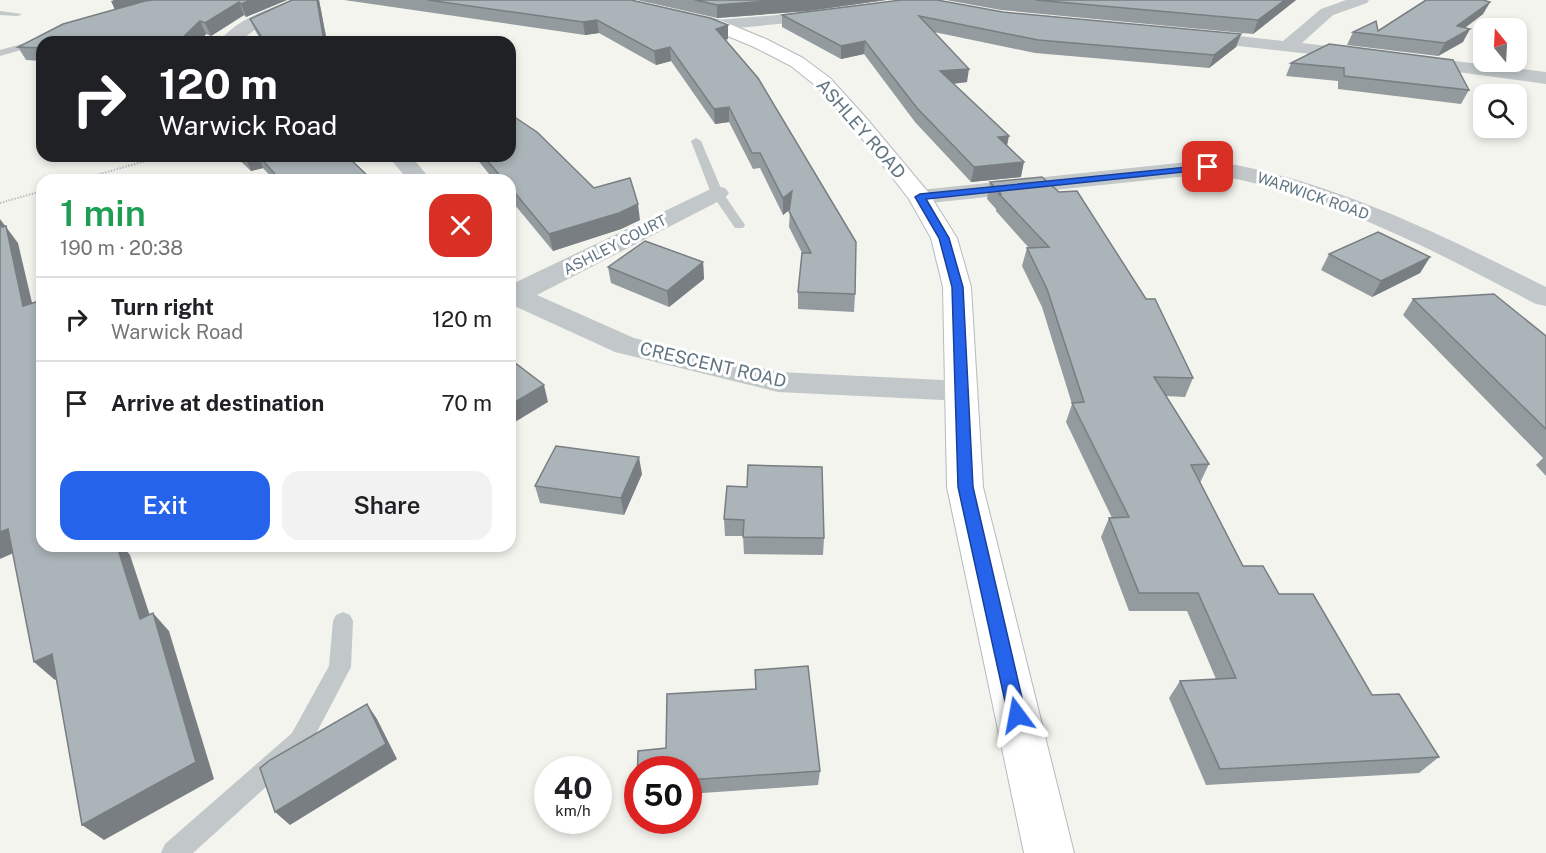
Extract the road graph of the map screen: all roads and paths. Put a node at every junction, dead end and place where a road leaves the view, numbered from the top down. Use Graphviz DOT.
graph roads {
  1 [pos="307,0"];
  2 [pos="606,0"];
  3 [pos="1361,0"];
  4 [pos="0,13"];
  5 [pos="843,13"];
  6 [pos="18,14"];
  7 [pos="716,25"];
  8 [pos="1174,34"];
  9 [pos="234,36"];
  10 [pos="36,43"];
  11 [pos="1289,45"];
  12 [pos="0,53"];
  13 [pos="1546,78"];
  14 [pos="696,141"];
  15 [pos="142,162"];
  16 [pos="404,162"];
  17 [pos="100,174"];
  18 [pos="415,174"];
  19 [pos="36,193"];
  20 [pos="717,193"];
  21 [pos="920,197"];
  22 [pos="0,203"];
  23 [pos="739,225"];
  24 [pos="516,292"];
  25 [pos="516,296"];
  26 [pos="1546,298"];
  27 [pos="963,391"];
  28 [pos="343,621"];
  29 [pos="174,853"];
  30 [pos="1048,853"];
  1 -- 9 [label="street"];
  2 -- 7 [label="main road, ASHLEY ROAD"];
  3 -- 11 [label="street"];
  4 -- 6 [label="lane"];
  5 -- 7 [label="street"];
  7 -- 21 [label="main road, ASHLEY ROAD"];
  8 -- 11 [label="street"];
  10 -- 12 [label="lane"];
  11 -- 13 [label="street"];
  14 -- 20 [label="lane"];
  15 -- 17 [label="path"];
  16 -- 18 [label="street"];
  19 -- 22 [label="path"];
  20 -- 23 [label="lane"];
  20 -- 24 [label="street, ASHLEY COURT"];
  21 -- 26 [label="street, WARWICK ROAD"];
  21 -- 27 [label="main road, ASHLEY ROAD"];
  25 -- 27 [label="street, CRESCENT ROAD"];
  27 -- 30 [label="main road, ASHLEY ROAD"];
  28 -- 29 [label="lane"];
}
